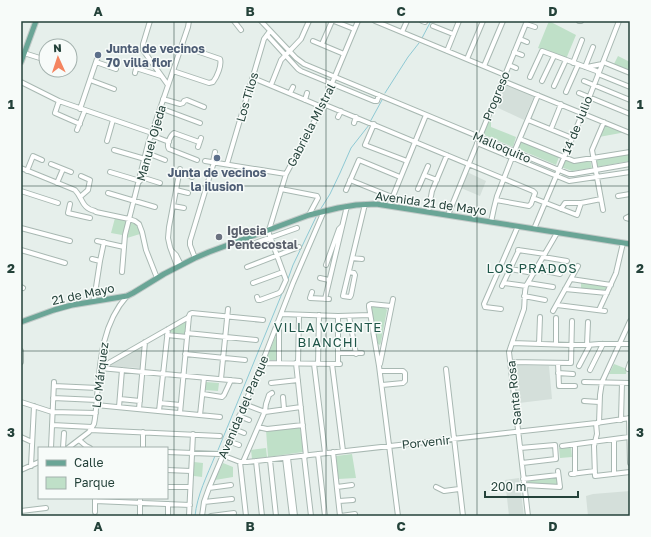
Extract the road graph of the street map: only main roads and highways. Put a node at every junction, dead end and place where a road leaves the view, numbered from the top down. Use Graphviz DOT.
graph roads {
  1 [pos="36,21"];
  2 [pos="21,62"];
  3 [pos="630,244"];
  4 [pos="127,296"];
  5 [pos="21,322"];
  1 -- 2 [label="main road"];
  3 -- 4 [label="main road, Avenida 21 de Mayo"];
  4 -- 5 [label="main road, 21 de Mayo"];
}
